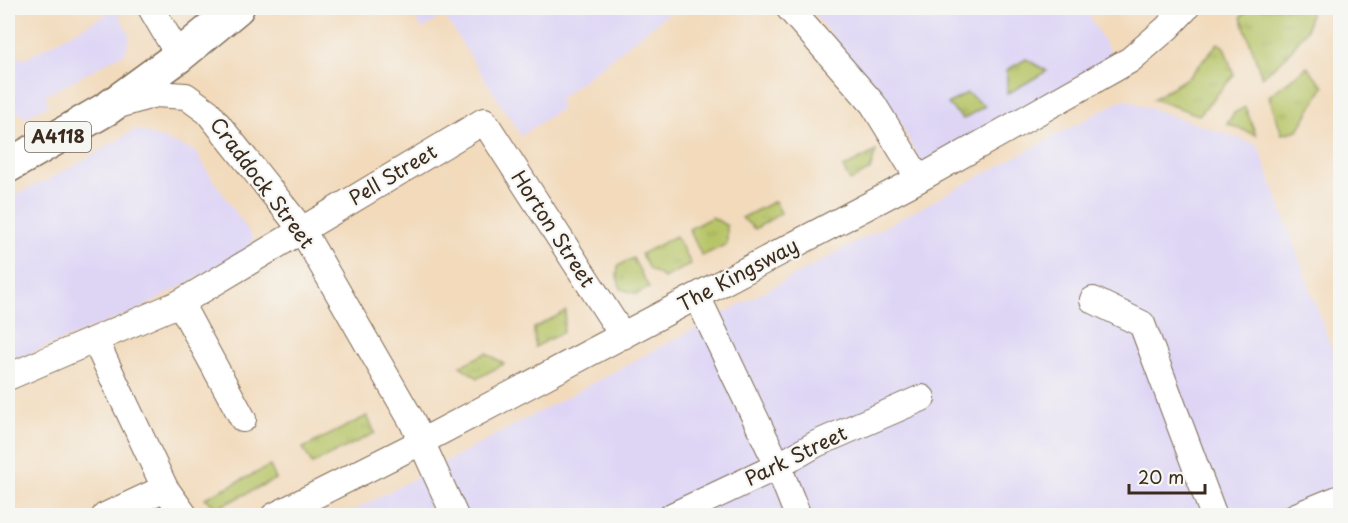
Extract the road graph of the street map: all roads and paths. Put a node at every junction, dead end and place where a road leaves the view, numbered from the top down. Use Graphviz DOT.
graph roads {
  1 [pos="151,8"];
  2 [pos="237,8"];
  3 [pos="789,8"];
  4 [pos="1186,8"];
  5 [pos="179,56"];
  6 [pos="108,108"];
  7 [pos="484,121"];
  8 [pos="8,166"];
  9 [pos="920,179"];
  10 [pos="302,230"];
  11 [pos="697,296"];
  12 [pos="1093,300"];
  13 [pos="180,303"];
  14 [pos="623,336"];
  15 [pos="94,340"];
  16 [pos="8,377"];
  17 [pos="922,398"];
  18 [pos="243,419"];
  19 [pos="421,442"];
  20 [pos="778,465"];
  21 [pos="165,488"];
  22 [pos="1341,498"];
  23 [pos="284,513"];
  24 [pos="105,516"];
  25 [pos="185,516"];
  26 [pos="456,516"];
  27 [pos="672,516"];
  28 [pos="798,516"];
  29 [pos="1214,516"];
  30 [pos="1296,516"];
  1 -- 5 [label="street"];
  2 -- 5 [label="main road, A4118"];
  3 -- 9 [label="street"];
  4 -- 9 [label="street, The Kingsway"];
  5 -- 6 [label="main road, A4118"];
  6 -- 8 [label="main road, A4118"];
  6 -- 10 [label="street, Craddock Street"];
  7 -- 10 [label="street, Pell Street"];
  7 -- 14 [label="street, Horton Street"];
  9 -- 11 [label="street, The Kingsway"];
  10 -- 13 [label="street, Pell Street"];
  10 -- 19 [label="street, Craddock Street"];
  11 -- 14 [label="street, The Kingsway"];
  11 -- 20 [label="street"];
  12 -- 29 [label="street"];
  13 -- 15 [label="street, Pell Street"];
  13 -- 18 [label="street"];
  14 -- 19 [label="street, The Kingsway"];
  15 -- 16 [label="street, Pell Street"];
  15 -- 21 [label="street"];
  17 -- 20 [label="street, Park Street"];
  19 -- 23 [label="street, The Kingsway"];
  19 -- 26 [label="street, Craddock Street"];
  20 -- 27 [label="street, Park Street"];
  20 -- 28 [label="street"];
  21 -- 24 [label="street"];
  21 -- 25 [label="street"];
  22 -- 30 [label="street"];
}
